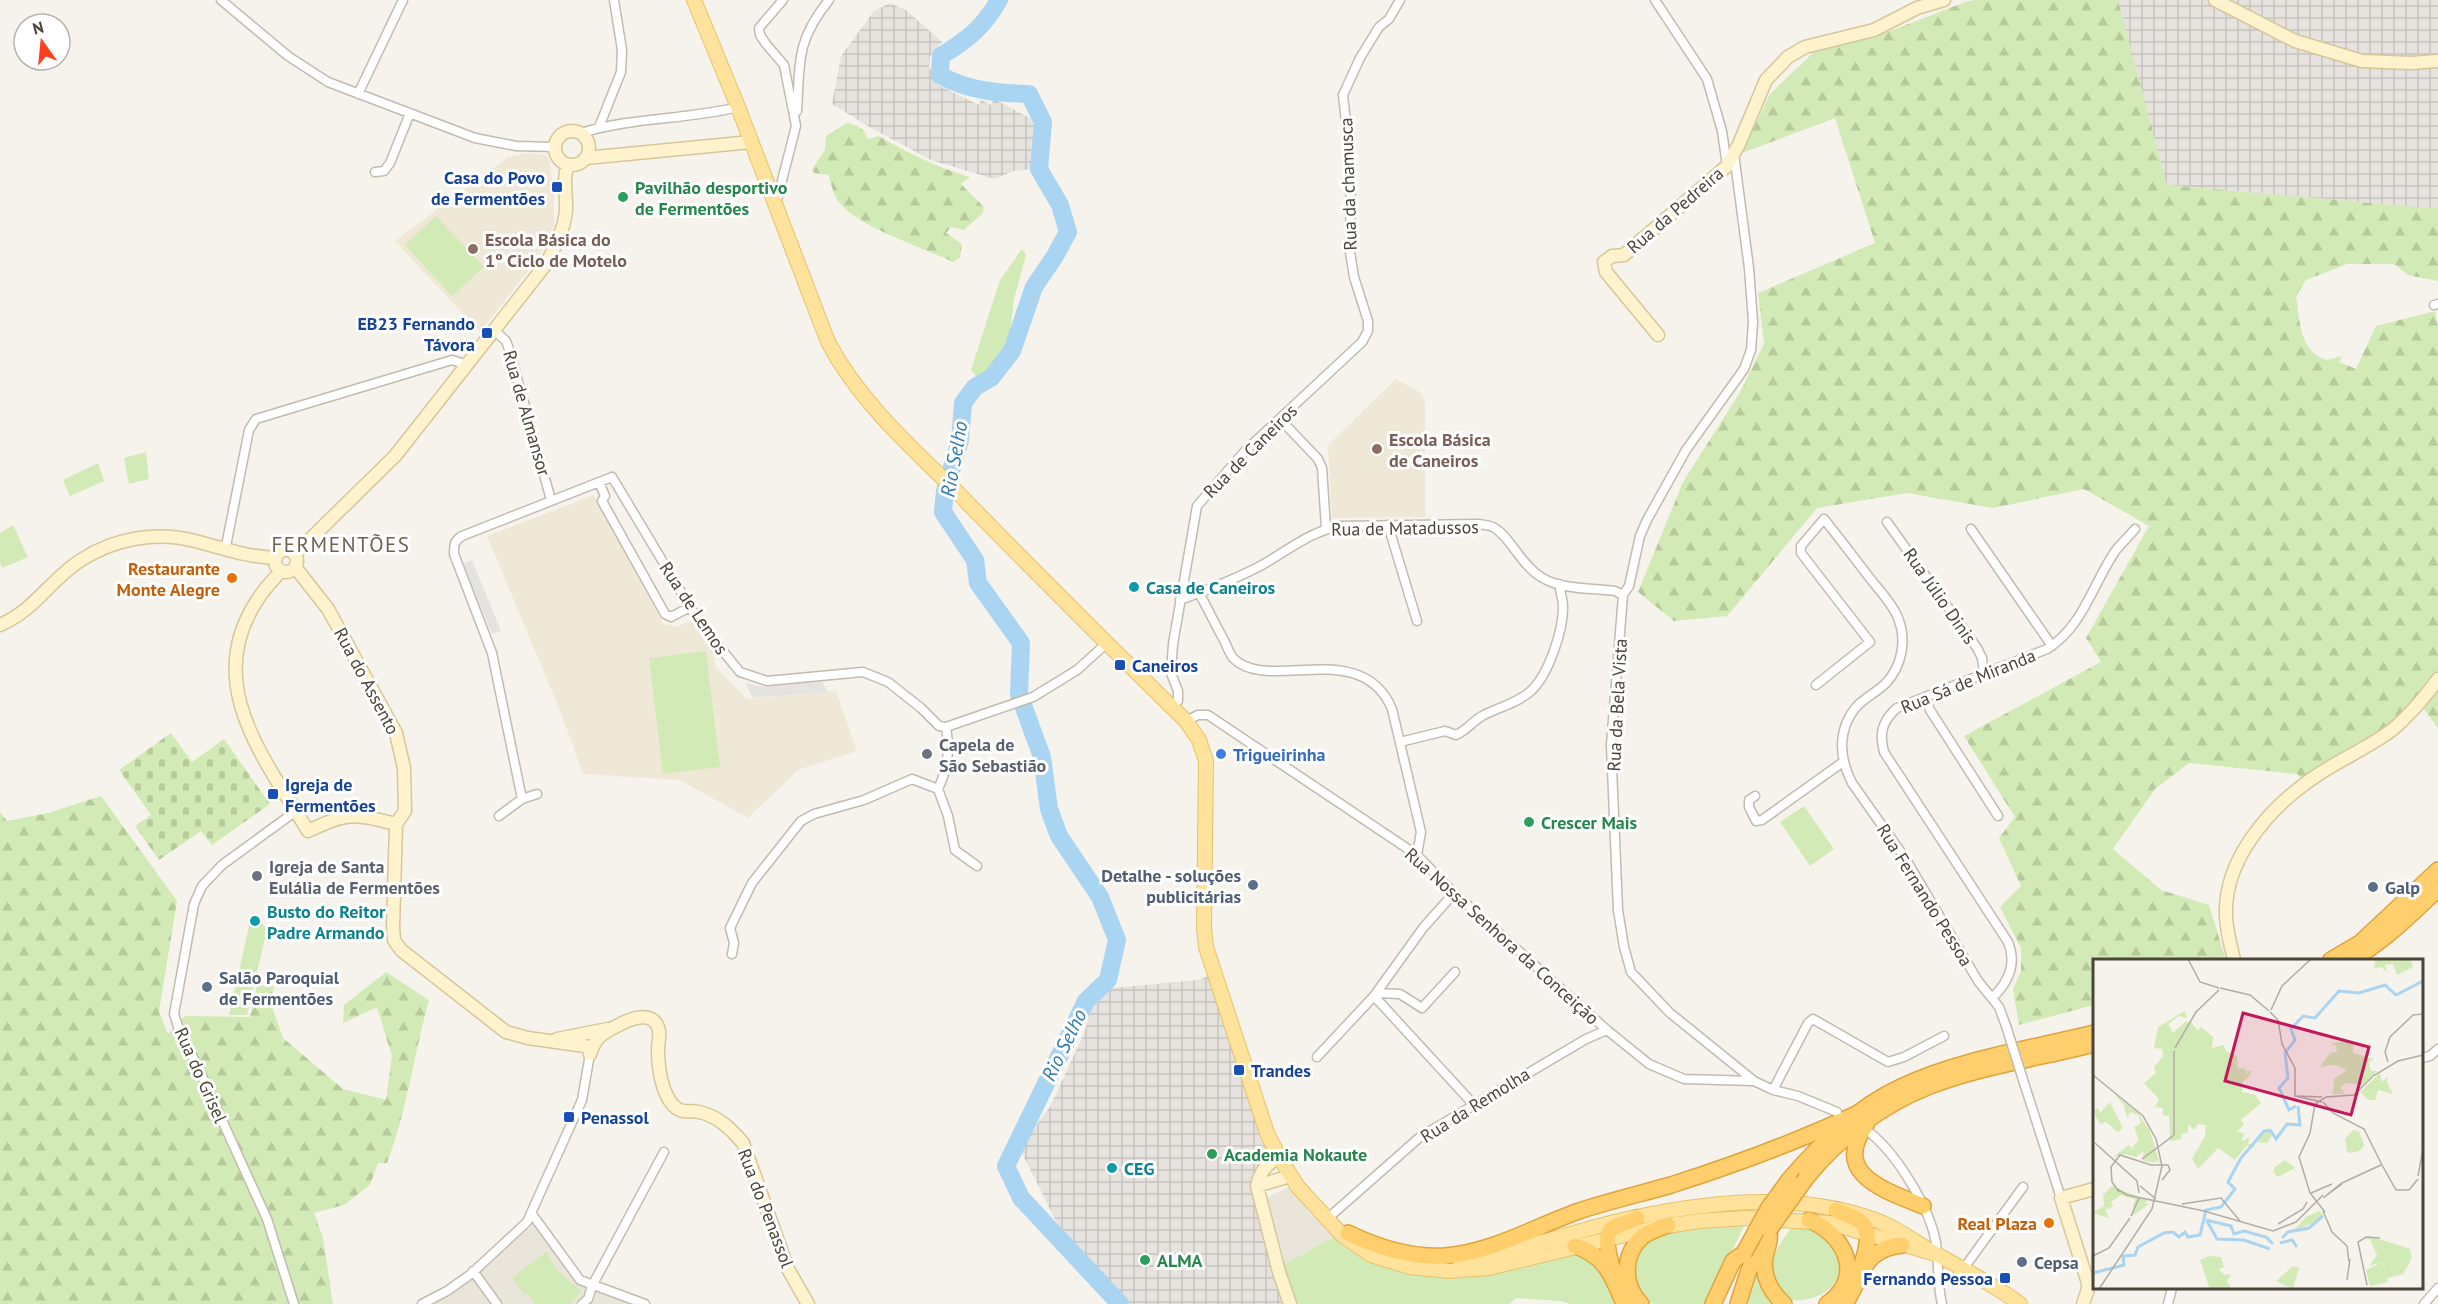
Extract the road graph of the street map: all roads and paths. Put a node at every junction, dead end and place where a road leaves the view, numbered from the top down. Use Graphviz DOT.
graph roads {
  1 [pos="221,0"];
  2 [pos="403,0"];
  3 [pos="614,0"];
  4 [pos="694,0"];
  5 [pos="783,0"];
  6 [pos="829,0"];
  7 [pos="1400,0"];
  8 [pos="1655,0"];
  9 [pos="1944,0"];
  10 [pos="2215,0"];
  11 [pos="2438,61"];
  12 [pos="358,94"];
  13 [pos="738,107"];
  14 [pos="410,113"];
  15 [pos="796,126"];
  16 [pos="599,127"];
  17 [pos="581,133"];
  18 [pos="751,142"];
  19 [pos="555,147"];
  20 [pos="1734,153"];
  21 [pos="586,158"];
  22 [pos="568,165"];
  23 [pos="1727,166"];
  24 [pos="375,172"];
  25 [pos="776,205"];
  26 [pos="494,330"];
  27 [pos="1658,335"];
  28 [pos="1350,354"];
  29 [pos="468,365"];
  30 [pos="1280,419"];
  31 [pos="598,482"];
  32 [pos="551,500"];
  33 [pos="1887,522"];
  34 [pos="1388,525"];
  35 [pos="1326,528"];
  36 [pos="1971,529"];
  37 [pos="2135,529"];
  38 [pos="225,551"];
  39 [pos="276,558"];
  40 [pos="295,561"];
  41 [pos="281,571"];
  42 [pos="1559,584"];
  43 [pos="1199,593"];
  44 [pos="1623,595"];
  45 [pos="1180,600"];
  46 [pos="690,607"];
  47 [pos="1417,621"];
  48 [pos="0,626"];
  49 [pos="1107,642"];
  50 [pos="2052,646"];
  51 [pos="1984,674"];
  52 [pos="2438,679"];
  53 [pos="1816,686"];
  54 [pos="1925,698"];
  55 [pos="1172,707"];
  56 [pos="1186,721"];
  57 [pos="942,727"];
  58 [pos="1400,742"];
  59 [pos="1843,762"];
  60 [pos="938,789"];
  61 [pos="537,795"];
  62 [pos="1755,796"];
  63 [pos="522,799"];
  64 [pos="296,811"];
  65 [pos="499,816"];
  66 [pos="1998,816"];
  67 [pos="396,824"];
  68 [pos="1418,855"];
  69 [pos="977,866"];
  70 [pos="2438,870"];
  71 [pos="2438,889"];
  72 [pos="1454,893"];
  73 [pos="732,954"];
  74 [pos="2233,955"];
  75 [pos="2333,959"];
  76 [pos="2353,959"];
  77 [pos="1455,972"];
  78 [pos="1375,994"];
  79 [pos="1992,998"];
  80 [pos="611,1029"];
  81 [pos="1607,1030"];
  82 [pos="2093,1033"];
  83 [pos="1944,1036"];
  84 [pos="547,1041"];
  85 [pos="2093,1044"];
  86 [pos="2438,1049"];
  87 [pos="590,1054"];
  88 [pos="1317,1057"];
  89 [pos="2423,1058"];
  90 [pos="1754,1081"];
  91 [pos="1773,1090"];
  92 [pos="1474,1105"];
  93 [pos="1837,1112"];
  94 [pos="1867,1121"];
  95 [pos="664,1152"];
  96 [pos="1279,1157"];
  97 [pos="1290,1176"];
  98 [pos="1257,1186"];
  99 [pos="2023,1187"];
  100 [pos="2093,1189"];
  101 [pos="2061,1198"];
  102 [pos="1923,1206"];
  103 [pos="1836,1210"];
  104 [pos="532,1214"];
  105 [pos="1637,1218"];
  106 [pos="1327,1219"];
  107 [pos="1809,1220"];
  108 [pos="1668,1225"];
  109 [pos="1769,1230"];
  110 [pos="1348,1233"];
  111 [pos="1867,1233"];
  112 [pos="1607,1239"];
  113 [pos="1902,1245"];
  114 [pos="1575,1246"];
  115 [pos="1750,1254"];
  116 [pos="1936,1254"];
  117 [pos="1964,1268"];
  118 [pos="473,1272"];
  119 [pos="1857,1280"];
  120 [pos="592,1286"];
  121 [pos="2438,1288"];
  122 [pos="2172,1289"];
  123 [pos="1621,1297"];
  124 [pos="294,1304"];
  125 [pos="422,1304"];
  126 [pos="496,1304"];
  127 [pos="582,1304"];
  128 [pos="645,1304"];
  129 [pos="808,1304"];
  130 [pos="1290,1304"];
  131 [pos="1641,1304"];
  132 [pos="1713,1304"];
  133 [pos="1728,1304"];
  134 [pos="1738,1304"];
  135 [pos="1784,1304"];
  136 [pos="1827,1304"];
  137 [pos="1845,1304"];
  138 [pos="1942,1304"];
  139 [pos="2020,1304"];
  140 [pos="2083,1304"];
  141 [pos="2168,1304"];
  142 [pos="2424,1304"];
  1 -- 12 [label="street"];
  2 -- 12 [label="street"];
  3 -- 16 [label="street"];
  4 -- 13 [label="main road"];
  5 -- 15 [label="street"];
  6 -- 15 [label="street"];
  7 -- 28 [label="street, Rua da chamusca"];
  8 -- 23 [label="street"];
  9 -- 20 [label="street, Rua da Pedreira"];
  10 -- 11 [label="street"];
  12 -- 14 [label="street"];
  13 -- 16 [label="street"];
  13 -- 18 [label="main road"];
  14 -- 19 [label="street"];
  14 -- 24 [label="street"];
  15 -- 25 [label="street"];
  16 -- 17 [label="street"];
  17 -- 19 [label="street"];
  17 -- 21 [label="street"];
  18 -- 21 [label="street"];
  18 -- 25 [label="main road"];
  19 -- 22 [label="street"];
  20 -- 23 [label="street, Rua da Pedreira"];
  20 -- 44 [label="street, Rua da Bela Vista"];
  21 -- 22 [label="street"];
  22 -- 26 [label="street"];
  23 -- 27 [label="street, Rua da Pedreira"];
  25 -- 49 [label="main road"];
  26 -- 29 [label="street"];
  26 -- 32 [label="street, Rua de Almansor"];
  28 -- 30 [label="street, Rua de Caneiros"];
  29 -- 38 [label="street"];
  29 -- 40 [label="street"];
  30 -- 35 [label="street"];
  30 -- 45 [label="street, Rua de Caneiros"];
  31 -- 32 [label="street"];
  31 -- 46 [label="street, Rua de Lemos"];
  31 -- 46 [label="street"];
  32 -- 63 [label="street"];
  33 -- 51 [label="street, Rua Júlio Dinis"];
  34 -- 35 [label="street, Rua de Matadussos"];
  34 -- 42 [label="street, Rua de Matadussos"];
  34 -- 47 [label="street"];
  35 -- 43 [label="street, Rua de Matadussos"];
  36 -- 50 [label="street"];
  37 -- 50 [label="street, Rua Sá de Miranda"];
  38 -- 39 [label="street"];
  38 -- 48 [label="street"];
  39 -- 40 [label="street"];
  39 -- 41 [label="street"];
  40 -- 41 [label="street"];
  40 -- 67 [label="street, Rua do Assento"];
  41 -- 64 [label="street"];
  42 -- 44 [label="street, Rua de Matadussos"];
  42 -- 58 [label="street"];
  43 -- 45 [label="street, Rua de Matadussos"];
  43 -- 58 [label="street"];
  44 -- 90 [label="street, Rua da Bela Vista"];
  45 -- 55 [label="street, Rua de Caneiros"];
  46 -- 57 [label="street, Rua de Lemos"];
  49 -- 55 [label="main road"];
  49 -- 57 [label="street"];
  50 -- 51 [label="street, Rua Sá de Miranda"];
  51 -- 54 [label="street, Rua Sá de Miranda"];
  52 -- 74 [label="street"];
  53 -- 59 [label="street, Rua Fernando Pessoa"];
  54 -- 66 [label="street"];
  54 -- 79 [label="street, Rua Sá de Miranda"];
  55 -- 56 [label="main road"];
  56 -- 68 [label="street, Rua Nossa Senhora da Conceição"];
  56 -- 96 [label="main road"];
  57 -- 60 [label="street"];
  58 -- 68 [label="street"];
  59 -- 62 [label="street"];
  59 -- 79 [label="street, Rua Fernando Pessoa"];
  60 -- 69 [label="street"];
  60 -- 73 [label="street"];
  61 -- 63 [label="street"];
  63 -- 65 [label="street"];
  64 -- 67 [label="street"];
  64 -- 124 [label="street, Rua do Grisel"];
  67 -- 84 [label="street, Rua do Assento"];
  68 -- 72 [label="street, Rua Nossa Senhora da Conceição"];
  70 -- 75 [label="highway"];
  71 -- 76 [label="highway"];
  72 -- 78 [label="street"];
  72 -- 81 [label="street, Rua Nossa Senhora da Conceição"];
  77 -- 78 [label="street"];
  78 -- 88 [label="street"];
  78 -- 92 [label="street"];
  79 -- 101 [label="street, Rua Fernando Pessoa, bridge"];
  80 -- 84 [label="street, Rua do Assento"];
  80 -- 87 [label="street"];
  80 -- 129 [label="street, Rua do Penassol"];
  81 -- 90 [label="street, Rua Nossa Senhora da Conceição"];
  81 -- 92 [label="street, Rua da Remolha"];
  82 -- 94 [label="highway"];
  83 -- 91 [label="street"];
  84 -- 87 [label="street, Rua do Assento"];
  85 -- 94 [label="highway"];
  86 -- 89 [label="street"];
  87 -- 104 [label="street"];
  90 -- 91 [label="street, Rua Nossa Senhora da Conceição"];
  91 -- 93 [label="street, Rua Nossa Senhora da Conceição"];
  92 -- 106 [label="street, Rua da Remolha"];
  94 -- 102 [label="street"];
  94 -- 102 [label="highway"];
  94 -- 109 [label="highway, bridge"];
  94 -- 110 [label="highway"];
  94 -- 115 [label="highway, bridge"];
  95 -- 120 [label="street"];
  96 -- 97 [label="main road"];
  96 -- 98 [label="street"];
  97 -- 98 [label="street"];
  97 -- 106 [label="main road"];
  98 -- 130 [label="street"];
  99 -- 117 [label="street"];
  100 -- 101 [label="street"];
  101 -- 140 [label="street, Rua Fernando Pessoa"];
  102 -- 116 [label="street"];
  103 -- 105 [label="main road"];
  103 -- 111 [label="highway"];
  103 -- 116 [label="main road"];
  104 -- 118 [label="street"];
  104 -- 120 [label="street"];
  105 -- 110 [label="main road"];
  105 -- 112 [label="highway"];
  106 -- 110 [label="main road"];
  106 -- 114 [label="main road"];
  107 -- 108 [label="main road"];
  107 -- 111 [label="main road"];
  107 -- 136 [label="highway"];
  108 -- 112 [label="main road"];
  108 -- 131 [label="highway"];
  109 -- 115 [label="highway"];
  109 -- 135 [label="highway"];
  111 -- 113 [label="main road"];
  111 -- 119 [label="highway"];
  112 -- 114 [label="main road"];
  112 -- 123 [label="highway"];
  113 -- 116 [label="main road"];
  113 -- 119 [label="highway"];
  114 -- 123 [label="highway"];
  115 -- 132 [label="highway"];
  115 -- 133 [label="highway"];
  115 -- 134 [label="highway"];
  116 -- 117 [label="main road"];
  116 -- 138 [label="street"];
  117 -- 139 [label="main road"];
  118 -- 125 [label="street"];
  118 -- 126 [label="street"];
  119 -- 137 [label="highway"];
  120 -- 127 [label="street"];
  120 -- 128 [label="street"];
  121 -- 142 [label="street"];
  122 -- 141 [label="street"];
}
